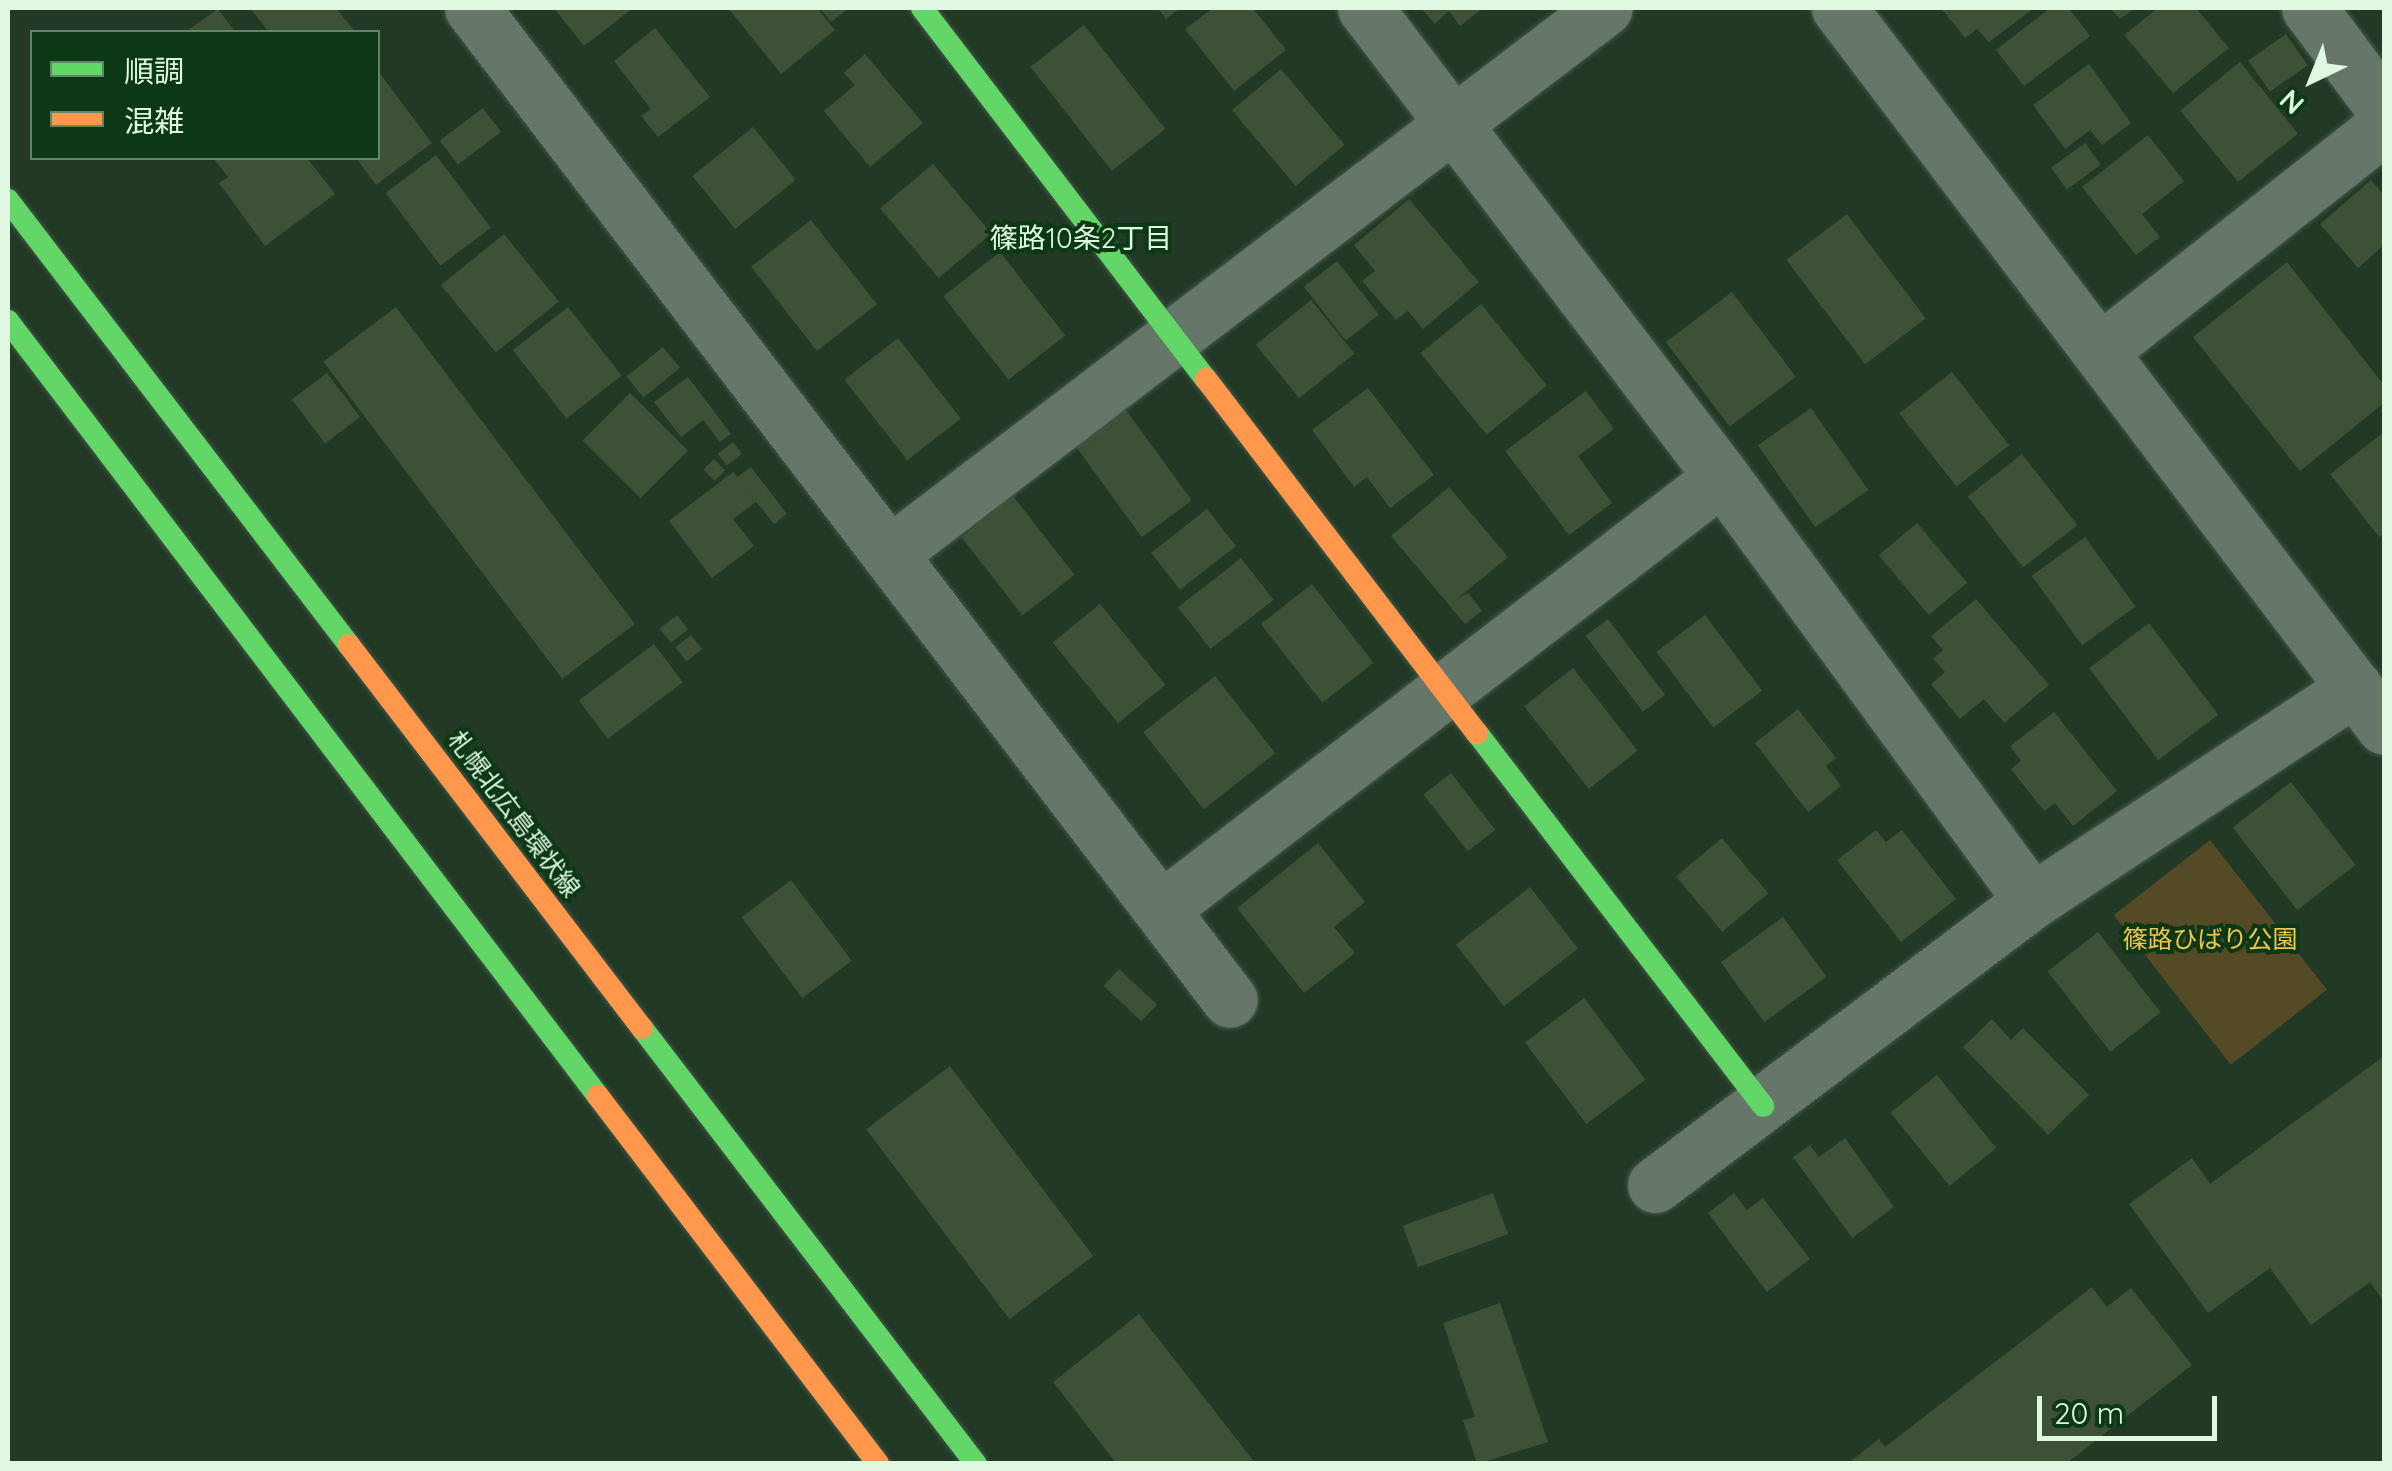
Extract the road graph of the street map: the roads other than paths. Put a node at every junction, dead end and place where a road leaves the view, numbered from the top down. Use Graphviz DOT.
graph roads {
  1 [pos="472,8"];
  2 [pos="922,8"];
  3 [pos="1365,8"];
  4 [pos="1604,8"];
  5 [pos="1840,8"];
  6 [pos="2309,8"];
  7 [pos="2384,110"];
  8 [pos="1455,122"];
  9 [pos="2384,127"];
  10 [pos="8,200"];
  11 [pos="8,321"];
  12 [pos="1174,337"];
  13 [pos="2100,351"];
  14 [pos="1722,476"];
  15 [pos="889,554"];
  16 [pos="1448,688"];
  17 [pos="2370,707"];
  18 [pos="2032,902"];
  19 [pos="1161,909"];
  20 [pos="1230,1000"];
  21 [pos="1763,1106"];
  22 [pos="1655,1185"];
  23 [pos="878,1464"];
  24 [pos="976,1464"];
  1 -- 15 [label="street"];
  2 -- 12 [label="main road"];
  3 -- 8 [label="street"];
  4 -- 8 [label="street"];
  5 -- 13 [label="street"];
  6 -- 7 [label="street"];
  8 -- 12 [label="street"];
  8 -- 14 [label="street"];
  9 -- 13 [label="street"];
  10 -- 24 [label="main road, 札幌北広島環状線"];
  11 -- 23 [label="main road"];
  12 -- 15 [label="street"];
  12 -- 16 [label="main road"];
  13 -- 17 [label="street"];
  14 -- 16 [label="street"];
  14 -- 18 [label="street"];
  15 -- 19 [label="street"];
  16 -- 19 [label="street"];
  16 -- 21 [label="main road"];
  17 -- 18 [label="street"];
  18 -- 21 [label="street"];
  19 -- 20 [label="street"];
  21 -- 22 [label="street"];
}
